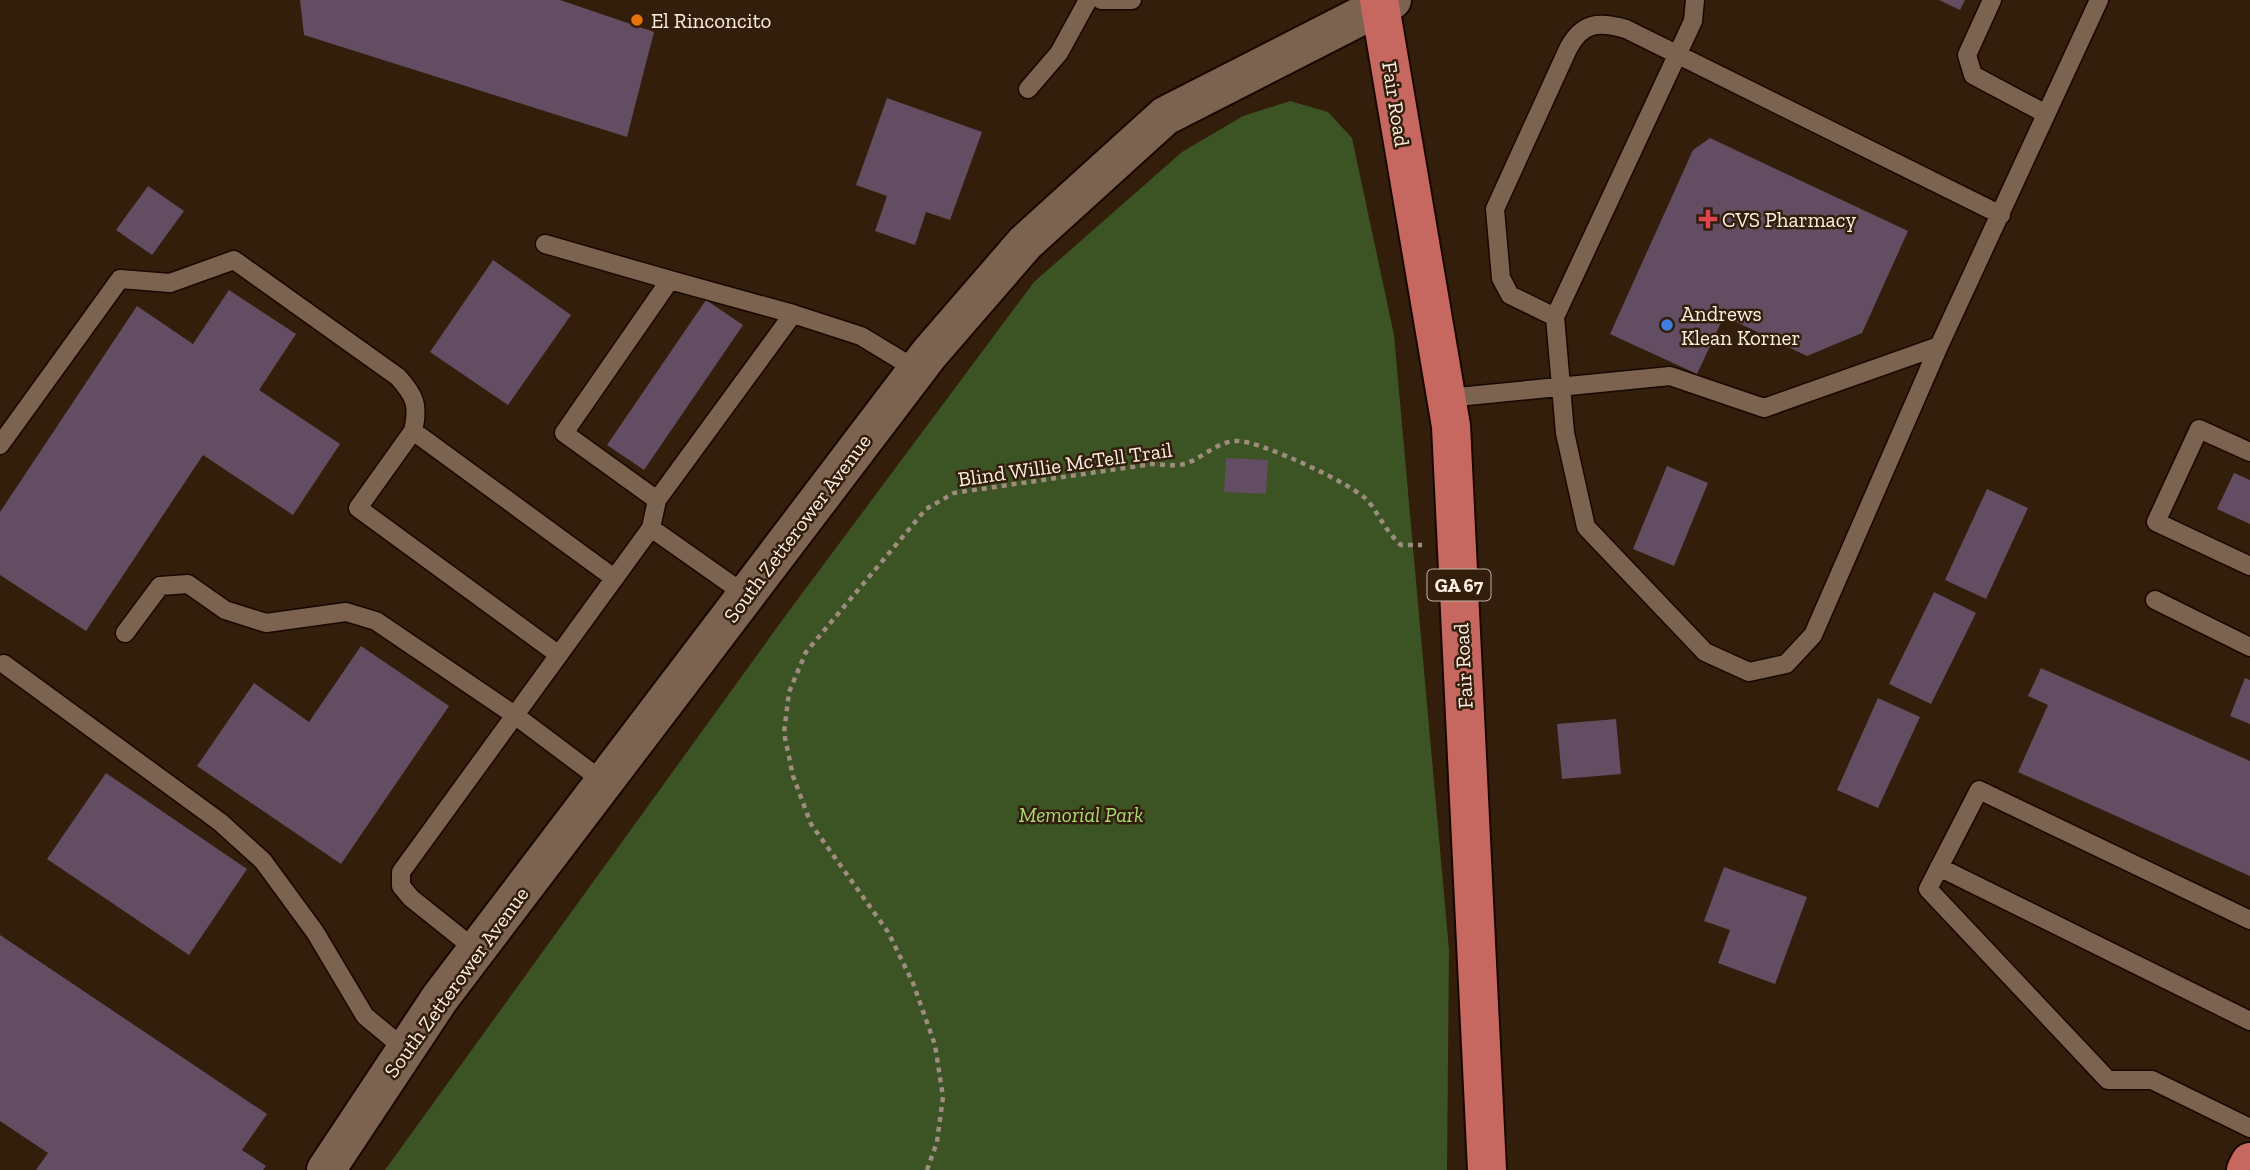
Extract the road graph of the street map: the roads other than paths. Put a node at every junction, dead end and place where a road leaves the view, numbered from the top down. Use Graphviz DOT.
graph roads {
  1 [pos="1088,0"];
  2 [pos="1101,0"];
  3 [pos="1132,0"];
  4 [pos="1695,0"];
  5 [pos="1992,0"];
  6 [pos="2099,0"];
  7 [pos="1384,2"];
  8 [pos="1677,55"];
  9 [pos="1028,89"];
  10 [pos="2046,114"];
  11 [pos="2001,215"];
  12 [pos="545,244"];
  13 [pos="670,279"];
  14 [pos="793,314"];
  15 [pos="1555,317"];
  16 [pos="1939,346"];
  17 [pos="917,370"];
  18 [pos="1560,385"];
  19 [pos="1447,398"];
  20 [pos="413,431"];
  21 [pos="0,445"];
  22 [pos="2250,452"];
  23 [pos="657,500"];
  24 [pos="650,528"];
  25 [pos="2250,566"];
  26 [pos="614,578"];
  27 [pos="746,595"];
  28 [pos="2155,600"];
  29 [pos="125,633"];
  30 [pos="2250,647"];
  31 [pos="559,655"];
  32 [pos="4,664"];
  33 [pos="516,716"];
  34 [pos="604,782"];
  35 [pos="1939,867"];
  36 [pos="2250,920"];
  37 [pos="476,950"];
  38 [pos="2250,1021"];
  39 [pos="406,1050"];
  40 [pos="2250,1128"];
  41 [pos="2250,1163"];
  42 [pos="326,1170"];
  43 [pos="1487,1170"];
  44 [pos="2246,1170"];
  1 -- 9 [label="lane"];
  2 -- 3 [label="lane"];
  4 -- 8 [label="lane"];
  5 -- 10 [label="lane"];
  6 -- 10 [label="lane"];
  7 -- 17 [label="street, South Zetterower Avenue"];
  7 -- 19 [label="main road, Fair Road / GA 67"];
  8 -- 11 [label="lane"];
  8 -- 15 [label="lane"];
  8 -- 15 [label="lane"];
  10 -- 11 [label="lane"];
  11 -- 16 [label="lane"];
  12 -- 13 [label="lane"];
  13 -- 14 [label="lane"];
  13 -- 23 [label="lane"];
  14 -- 17 [label="lane"];
  14 -- 23 [label="lane"];
  15 -- 18 [label="lane"];
  16 -- 18 [label="lane"];
  16 -- 18 [label="lane"];
  17 -- 27 [label="street, South Zetterower Avenue"];
  18 -- 19 [label="lane"];
  19 -- 43 [label="main road, Fair Road / GA 67"];
  20 -- 21 [label="lane"];
  20 -- 26 [label="lane"];
  20 -- 31 [label="lane"];
  22 -- 25 [label="lane"];
  23 -- 24 [label="lane"];
  24 -- 26 [label="lane"];
  24 -- 27 [label="lane"];
  26 -- 31 [label="lane"];
  27 -- 34 [label="street, South Zetterower Avenue"];
  28 -- 30 [label="lane"];
  29 -- 33 [label="lane"];
  31 -- 33 [label="lane"];
  32 -- 39 [label="lane"];
  33 -- 34 [label="lane"];
  33 -- 37 [label="lane"];
  34 -- 37 [label="street, South Zetterower Avenue"];
  35 -- 36 [label="lane"];
  35 -- 38 [label="lane"];
  35 -- 40 [label="lane"];
  37 -- 39 [label="street, South Zetterower Avenue"];
  39 -- 42 [label="street, South Zetterower Avenue"];
  41 -- 44 [label="main road"];
}
